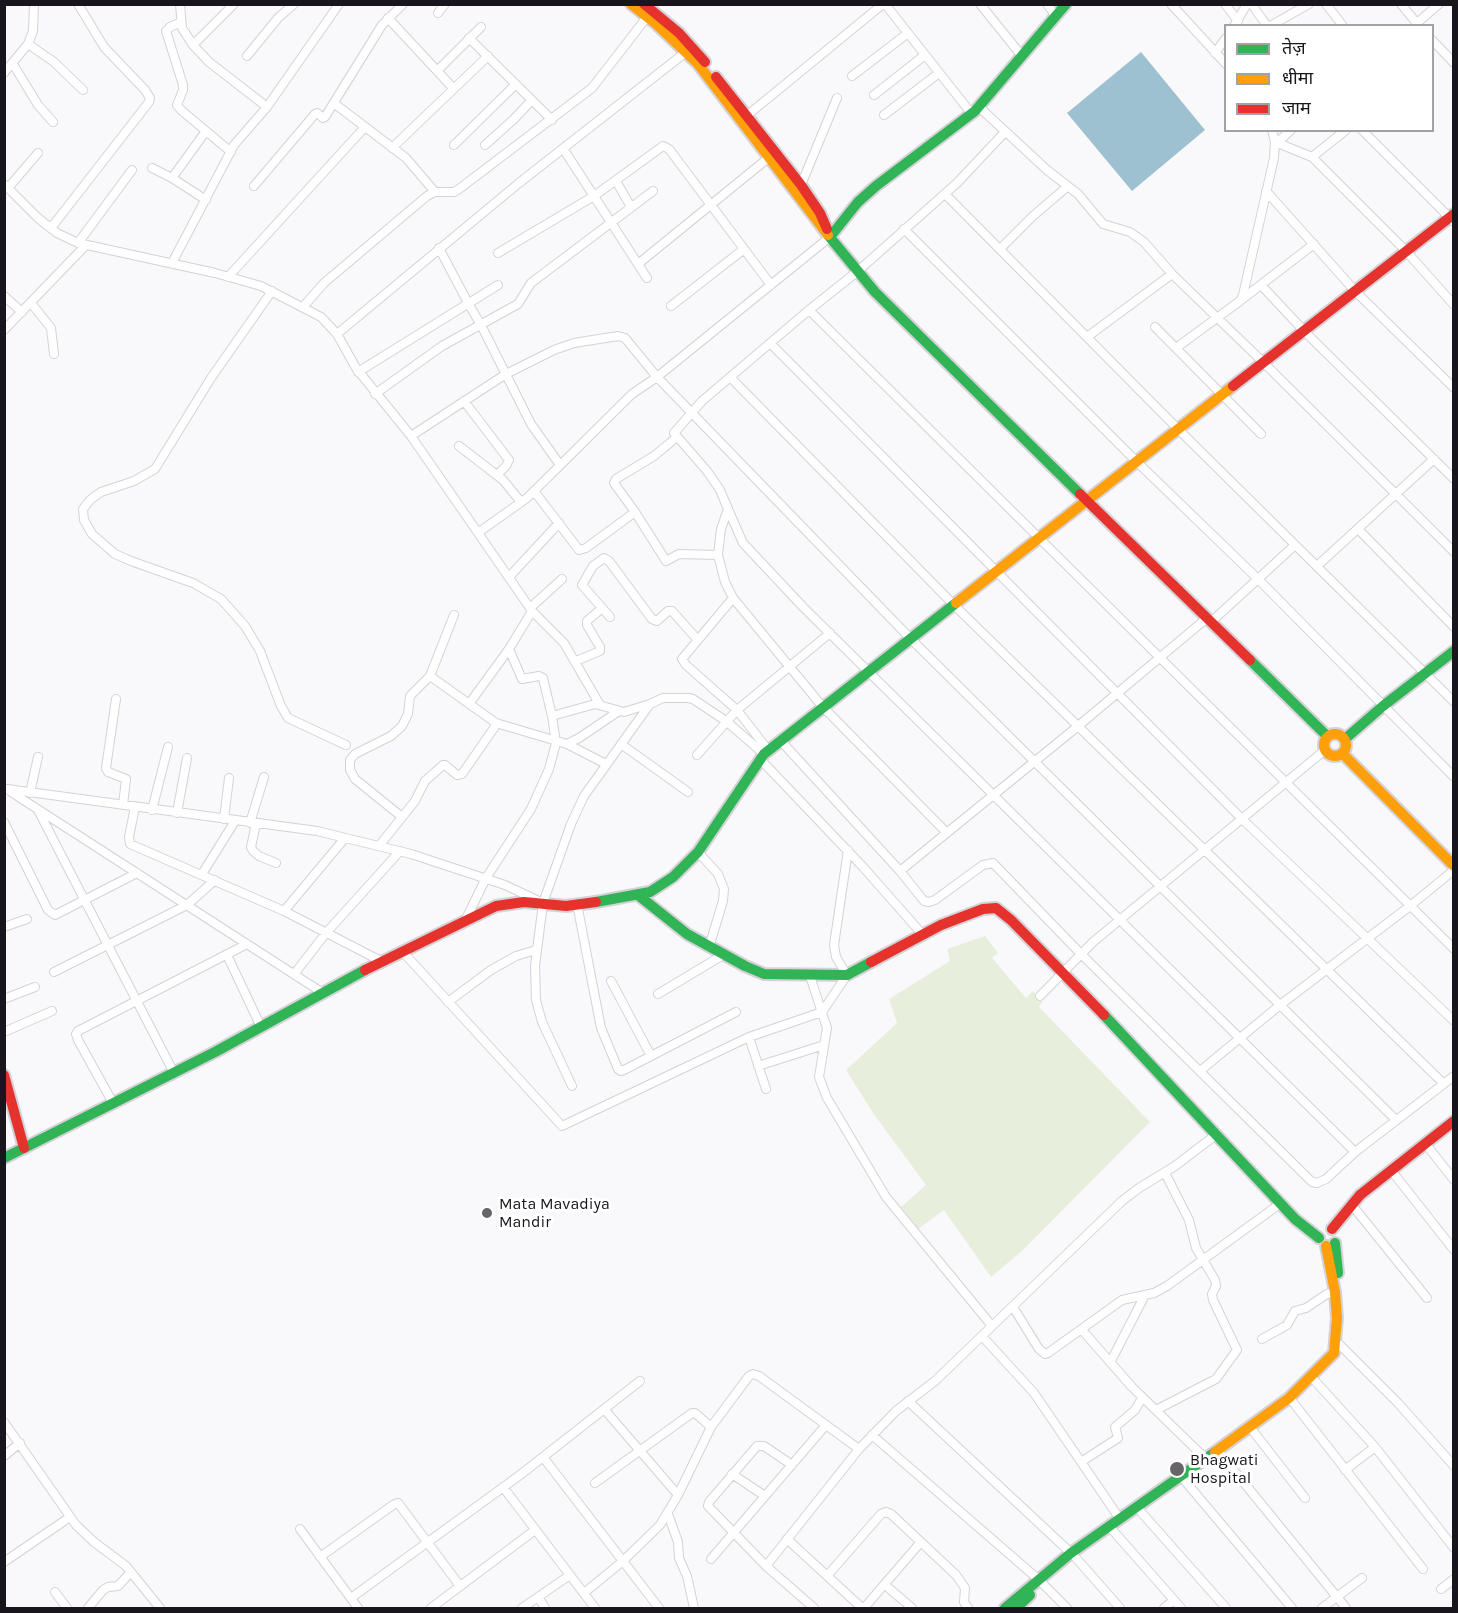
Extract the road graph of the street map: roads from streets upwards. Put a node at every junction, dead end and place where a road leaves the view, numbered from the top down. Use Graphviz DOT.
graph roads {
  1 [pos="34,4"];
  2 [pos="78,4"];
  3 [pos="180,4"];
  4 [pos="234,4"];
  5 [pos="294,4"];
  6 [pos="339,4"];
  7 [pos="403,4"];
  8 [pos="445,4"];
  9 [pos="631,4"];
  10 [pos="884,4"];
  11 [pos="980,4"];
  12 [pos="1047,4"];
  13 [pos="1066,4"];
  14 [pos="1171,4"];
  15 [pos="1225,4"];
  16 [pos="1309,4"];
  17 [pos="1326,4"];
  18 [pos="1401,4"];
  19 [pos="1439,4"];
  20 [pos="1250,6"];
  21 [pos="648,8"];
  22 [pos="438,13"];
  23 [pos="1056,16"];
  24 [pos="388,18"];
  25 [pos="181,22"];
  26 [pos="1236,23"];
  27 [pos="1266,24"];
  28 [pos="1272,24"];
  29 [pos="1341,24"];
  30 [pos="1418,24"];
  31 [pos="481,27"];
  32 [pos="908,33"];
  33 [pos="469,38"];
  34 [pos="1434,42"];
  35 [pos="28,44"];
  36 [pos="193,45"];
  37 [pos="686,52"];
  38 [pos="925,55"];
  39 [pos="247,56"];
  40 [pos="488,56"];
  41 [pos="1022,56"];
  42 [pos="1222,58"];
  43 [pos="1454,63"];
  44 [pos="13,64"];
  45 [pos="437,71"];
  46 [pos="4,73"];
  47 [pos="939,73"];
  48 [pos="852,76"];
  49 [pos="516,84"];
  50 [pos="453,88"];
  51 [pos="83,90"];
  52 [pos="874,95"];
  53 [pos="837,98"];
  54 [pos="532,100"];
  55 [pos="334,104"];
  56 [pos="267,107"];
  57 [pos="975,110"];
  58 [pos="884,115"];
  59 [pos="744,118"];
  60 [pos="552,120"];
  61 [pos="53,122"];
  62 [pos="365,127"];
  63 [pos="206,131"];
  64 [pos="1005,132"];
  65 [pos="1273,132"];
  66 [pos="1288,132"];
  67 [pos="1344,132"];
  68 [pos="1366,132"];
  69 [pos="1276,142"];
  70 [pos="454,145"];
  71 [pos="485,145"];
  72 [pos="392,148"];
  73 [pos="564,150"];
  74 [pos="231,152"];
  75 [pos="38,153"];
  76 [pos="771,155"];
  77 [pos="1312,158"];
  78 [pos="152,168"];
  79 [pos="132,171"];
  80 [pos="172,178"];
  81 [pos="616,181"];
  82 [pos="6,186"];
  83 [pos="254,186"];
  84 [pos="1068,186"];
  85 [pos="797,188"];
  86 [pos="653,191"];
  87 [pos="1266,191"];
  88 [pos="435,192"];
  89 [pos="945,194"];
  90 [pos="594,196"];
  91 [pos="206,200"];
  92 [pos="711,204"];
  93 [pos="631,207"];
  94 [pos="1452,219"];
  95 [pos="610,222"];
  96 [pos="51,228"];
  97 [pos="904,229"];
  98 [pos="830,237"];
  99 [pos="82,244"];
  100 [pos="1314,244"];
  101 [pos="439,248"];
  102 [pos="744,249"];
  103 [pos="1000,249"];
  104 [pos="498,253"];
  105 [pos="1408,254"];
  106 [pos="172,264"];
  107 [pos="638,264"];
  108 [pos="858,271"];
  109 [pos="1172,274"];
  110 [pos="228,277"];
  111 [pos="647,278"];
  112 [pos="498,285"];
  113 [pos="771,285"];
  114 [pos="1261,285"];
  115 [pos="272,291"];
  116 [pos="1357,292"];
  117 [pos="4,296"];
  118 [pos="1240,301"];
  119 [pos="31,303"];
  120 [pos="468,303"];
  121 [pos="1454,305"];
  122 [pos="671,306"];
  123 [pos="303,308"];
  124 [pos="809,310"];
  125 [pos="22,312"];
  126 [pos="1217,317"];
  127 [pos="481,325"];
  128 [pos="1155,327"];
  129 [pos="4,330"];
  130 [pos="1305,332"];
  131 [pos="338,334"];
  132 [pos="1087,337"];
  133 [pos="770,343"];
  134 [pos="1176,348"];
  135 [pos="54,354"];
  136 [pos="1264,363"];
  137 [pos="358,372"];
  138 [pos="506,374"];
  139 [pos="657,377"];
  140 [pos="730,377"];
  141 [pos="1454,388"];
  142 [pos="375,394"];
  143 [pos="1222,395"];
  144 [pos="464,401"];
  145 [pos="691,412"];
  146 [pos="1178,429"];
  147 [pos="1261,434"];
  148 [pos="411,436"];
  149 [pos="676,437"];
  150 [pos="459,446"];
  151 [pos="1434,459"];
  152 [pos="1136,461"];
  153 [pos="560,465"];
  154 [pos="1452,474"];
  155 [pos="497,475"];
  156 [pos="534,491"];
  157 [pos="1396,495"];
  158 [pos="1087,500"];
  159 [pos="521,502"];
  160 [pos="728,509"];
  161 [pos="635,512"];
  162 [pos="559,523"];
  163 [pos="1358,529"];
  164 [pos="479,532"];
  165 [pos="1037,538"];
  166 [pos="1295,545"];
  167 [pos="1454,552"];
  168 [pos="718,555"];
  169 [pos="1317,566"];
  170 [pos="995,571"];
  171 [pos="509,577"];
  172 [pos="562,579"];
  173 [pos="1258,579"];
  174 [pos="733,598"];
  175 [pos="953,604"];
  176 [pos="531,609"];
  177 [pos="601,609"];
  178 [pos="454,615"];
  179 [pos="610,617"];
  180 [pos="1209,620"];
  181 [pos="1454,627"];
  182 [pos="830,633"];
  183 [pos="910,638"];
  184 [pos="697,639"];
  185 [pos="509,649"];
  186 [pos="1454,651"];
  187 [pos="1158,658"];
  188 [pos="576,661"];
  189 [pos="791,667"];
  190 [pos="869,670"];
  191 [pos="1425,673"];
  192 [pos="430,676"];
  193 [pos="1117,693"];
  194 [pos="116,699"];
  195 [pos="1454,702"];
  196 [pos="469,704"];
  197 [pos="651,704"];
  198 [pos="600,705"];
  199 [pos="822,706"];
  200 [pos="1383,706"];
  201 [pos="737,710"];
  202 [pos="619,711"];
  203 [pos="552,716"];
  204 [pos="726,722"];
  205 [pos="496,723"];
  206 [pos="1077,727"];
  207 [pos="1327,736"];
  208 [pos="780,740"];
  209 [pos="1345,740"];
  210 [pos="556,743"];
  211 [pos="567,744"];
  212 [pos="621,744"];
  213 [pos="346,745"];
  214 [pos="168,747"];
  215 [pos="1325,750"];
  216 [pos="1343,754"];
  217 [pos="697,755"];
  218 [pos="764,755"];
  219 [pos="38,757"];
  220 [pos="187,758"];
  221 [pos="1035,762"];
  222 [pos="606,764"];
  223 [pos="264,777"];
  224 [pos="1454,777"];
  225 [pos="229,778"];
  226 [pos="1285,784"];
  227 [pos="6,789"];
  228 [pos="688,792"];
  229 [pos="30,793"];
  230 [pos="994,795"];
  231 [pos="123,806"];
  232 [pos="135,807"];
  233 [pos="37,809"];
  234 [pos="152,810"];
  235 [pos="177,813"];
  236 [pos="402,817"];
  237 [pos="224,819"];
  238 [pos="1242,819"];
  239 [pos="235,821"];
  240 [pos="4,822"];
  241 [pos="253,823"];
  242 [pos="947,833"];
  243 [pos="345,838"];
  244 [pos="379,846"];
  245 [pos="848,850"];
  246 [pos="400,851"];
  247 [pos="1204,851"];
  248 [pos="698,852"];
  249 [pos="276,863"];
  250 [pos="1454,868"];
  251 [pos="900,871"];
  252 [pos="137,873"];
  253 [pos="201,874"];
  254 [pos="486,878"];
  255 [pos="215,880"];
  256 [pos="1161,886"];
  257 [pos="638,895"];
  258 [pos="84,900"];
  259 [pos="543,903"];
  260 [pos="577,904"];
  261 [pos="187,905"];
  262 [pos="1410,906"];
  263 [pos="284,911"];
  264 [pos="27,919"];
  265 [pos="1120,920"];
  266 [pos="465,921"];
  267 [pos="4,927"];
  268 [pos="326,933"];
  269 [pos="923,935"];
  270 [pos="1368,939"];
  271 [pos="248,944"];
  272 [pos="108,945"];
  273 [pos="710,947"];
  274 [pos="1454,949"];
  275 [pos="536,950"];
  276 [pos="402,951"];
  277 [pos="1082,954"];
  278 [pos="227,955"];
  279 [pos="723,955"];
  280 [pos="381,961"];
  281 [pos="1326,970"];
  282 [pos="54,972"];
  283 [pos="295,973"];
  284 [pos="1064,973"];
  285 [pos="847,975"];
  286 [pos="810,976"];
  287 [pos="611,981"];
  288 [pos="35,987"];
  289 [pos="323,993"];
  290 [pos="658,994"];
  291 [pos="1041,996"];
  292 [pos="4,999"];
  293 [pos="136,1000"];
  294 [pos="448,1002"];
  295 [pos="1280,1005"];
  296 [pos="52,1011"];
  297 [pos="736,1012"];
  298 [pos="822,1012"];
  299 [pos="1454,1021"];
  300 [pos="261,1027"];
  301 [pos="4,1032"];
  302 [pos="749,1037"];
  303 [pos="1240,1038"];
  304 [pos="824,1045"];
  305 [pos="651,1056"];
  306 [pos="758,1066"];
  307 [pos="1200,1071"];
  308 [pos="174,1072"];
  309 [pos="4,1075"];
  310 [pos="1454,1076"];
  311 [pos="1444,1084"];
  312 [pos="572,1086"];
  313 [pos="766,1089"];
  314 [pos="113,1103"];
  315 [pos="1396,1120"];
  316 [pos="1454,1121"];
  317 [pos="1454,1128"];
  318 [pos="1217,1134"];
  319 [pos="1428,1147"];
  320 [pos="24,1148"];
  321 [pos="1355,1152"];
  322 [pos="4,1158"];
  323 [pos="1165,1173"];
  324 [pos="1394,1174"];
  325 [pos="1454,1180"];
  326 [pos="1281,1203"];
  327 [pos="1356,1210"];
  328 [pos="1330,1238"];
  329 [pos="1454,1250"];
  330 [pos="1203,1260"];
  331 [pos="1335,1292"];
  332 [pos="1145,1295"];
  333 [pos="1427,1298"];
  334 [pos="1013,1307"];
  335 [pos="992,1326"];
  336 [pos="1082,1329"];
  337 [pos="982,1336"];
  338 [pos="1262,1340"];
  339 [pos="1340,1345"];
  340 [pos="1111,1361"];
  341 [pos="640,1381"];
  342 [pos="1315,1381"];
  343 [pos="1142,1398"];
  344 [pos="908,1401"];
  345 [pos="1292,1401"];
  346 [pos="604,1409"];
  347 [pos="1156,1410"];
  348 [pos="4,1422"];
  349 [pos="826,1425"];
  350 [pos="711,1427"];
  351 [pos="1253,1431"];
  352 [pos="872,1435"];
  353 [pos="20,1443"];
  354 [pos="1375,1447"];
  355 [pos="859,1449"];
  356 [pos="638,1451"];
  357 [pos="1220,1453"];
  358 [pos="4,1456"];
  359 [pos="543,1457"];
  360 [pos="1206,1459"];
  361 [pos="1081,1462"];
  362 [pos="792,1465"];
  363 [pos="1454,1466"];
  364 [pos="1346,1470"];
  365 [pos="732,1474"];
  366 [pos="1185,1481"];
  367 [pos="595,1483"];
  368 [pos="503,1487"];
  369 [pos="678,1495"];
  370 [pos="765,1496"];
  371 [pos="1305,1498"];
  372 [pos="1141,1512"];
  373 [pos="668,1514"];
  374 [pos="70,1517"];
  375 [pos="1120,1519"];
  376 [pos="300,1529"];
  377 [pos="1111,1529"];
  378 [pos="535,1530"];
  379 [pos="733,1533"];
  380 [pos="787,1539"];
  381 [pos="428,1542"];
  382 [pos="920,1543"];
  383 [pos="1454,1548"];
  384 [pos="1073,1555"];
  385 [pos="320,1557"];
  386 [pos="711,1559"];
  387 [pos="623,1561"];
  388 [pos="4,1562"];
  389 [pos="766,1566"];
  390 [pos="1423,1569"];
  391 [pos="131,1572"];
  392 [pos="570,1575"];
  393 [pos="827,1576"];
  394 [pos="1362,1578"];
  395 [pos="1454,1579"];
  396 [pos="1041,1581"];
  397 [pos="885,1585"];
  398 [pos="460,1586"];
  399 [pos="1441,1588"];
  400 [pos="55,1592"];
  401 [pos="584,1593"];
  402 [pos="538,1597"];
  403 [pos="1337,1597"];
  404 [pos="351,1598"];
  405 [pos="1173,1600"];
  406 [pos="67,1608"];
  407 [pos="88,1608"];
  408 [pos="159,1608"];
  409 [pos="358,1608"];
  410 [pos="431,1608"];
  411 [pos="522,1608"];
  412 [pos="545,1608"];
  413 [pos="595,1608"];
  414 [pos="659,1608"];
  415 [pos="694,1608"];
  416 [pos="814,1608"];
  417 [pos="863,1608"];
  418 [pos="912,1608"];
  419 [pos="969,1608"];
  420 [pos="1005,1608"];
  421 [pos="1016,1608"];
  422 [pos="1068,1608"];
  423 [pos="1120,1608"];
  424 [pos="1164,1608"];
  425 [pos="1181,1608"];
  426 [pos="1226,1608"];
  427 [pos="1292,1608"];
  428 [pos="1322,1608"];
  429 [pos="1346,1608"];
  1 -- 35 [label="street"];
  2 -- 96 [label="street"];
  3 -- 25 [label="street"];
  4 -- 36 [label="street"];
  5 -- 39 [label="street"];
  6 -- 56 [label="street"];
  7 -- 24 [label="street"];
  8 -- 22 [label="street"];
  9 -- 21 [label="street"];
  10 -- 32 [label="street"];
  10 -- 59 [label="street"];
  11 -- 41 [label="street"];
  12 -- 23 [label="street"];
  13 -- 23 [label="street"];
  14 -- 42 [label="street"];
  15 -- 26 [label="street"];
  16 -- 28 [label="street"];
  17 -- 29 [label="street"];
  18 -- 30 [label="street"];
  19 -- 30 [label="street"];
  20 -- 26 [label="street"];
  20 -- 27 [label="street"];
  21 -- 37 [label="street"];
  21 -- 59 [label="street"];
  21 -- 60 [label="street"];
  23 -- 41 [label="street"];
  24 -- 45 [label="street"];
  24 -- 55 [label="street"];
  25 -- 36 [label="street"];
  25 -- 63 [label="street"];
  31 -- 33 [label="street"];
  32 -- 38 [label="street"];
  32 -- 48 [label="street"];
  33 -- 40 [label="street"];
  33 -- 45 [label="street"];
  34 -- 43 [label="street"];
  35 -- 44 [label="street"];
  35 -- 51 [label="street"];
  36 -- 56 [label="street"];
  37 -- 59 [label="street"];
  37 -- 73 [label="street"];
  38 -- 47 [label="street"];
  38 -- 52 [label="street"];
  40 -- 49 [label="street"];
  40 -- 50 [label="street"];
  41 -- 57 [label="street"];
  44 -- 46 [label="street"];
  44 -- 61 [label="street"];
  45 -- 50 [label="street"];
  47 -- 57 [label="street"];
  47 -- 58 [label="street"];
  49 -- 54 [label="street"];
  49 -- 70 [label="street"];
  50 -- 72 [label="street"];
  53 -- 85 [label="street"];
  54 -- 60 [label="street"];
  54 -- 71 [label="street"];
  55 -- 62 [label="street"];
  55 -- 83 [label="street"];
  56 -- 74 [label="street"];
  57 -- 64 [label="street"];
  57 -- 98 [label="street"];
  59 -- 76 [label="street"];
  60 -- 88 [label="street"];
  62 -- 72 [label="street"];
  62 -- 110 [label="street"];
  63 -- 74 [label="street"];
  63 -- 80 [label="street"];
  64 -- 84 [label="street"];
  64 -- 89 [label="street"];
  65 -- 69 [label="street"];
  66 -- 69 [label="street"];
  67 -- 77 [label="street"];
  68 -- 94 [label="street"];
  69 -- 77 [label="street"];
  69 -- 87 [label="street"];
  72 -- 88 [label="street"];
  73 -- 90 [label="street"];
  73 -- 101 [label="street"];
  74 -- 91 [label="street"];
  75 -- 82 [label="street"];
  76 -- 85 [label="street"];
  76 -- 92 [label="street"];
  77 -- 105 [label="street"];
  78 -- 80 [label="street"];
  79 -- 99 [label="street"];
  80 -- 91 [label="street"];
  81 -- 90 [label="street"];
  81 -- 92 [label="street"];
  81 -- 93 [label="street"];
  82 -- 96 [label="street"];
  84 -- 103 [label="street"];
  84 -- 109 [label="street"];
  85 -- 98 [label="street"];
  86 -- 93 [label="street"];
  87 -- 100 [label="street"];
  87 -- 118 [label="street"];
  88 -- 123 [label="street"];
  89 -- 97 [label="street"];
  89 -- 103 [label="street"];
  90 -- 95 [label="street"];
  90 -- 104 [label="street"];
  91 -- 106 [label="street"];
  92 -- 102 [label="street"];
  92 -- 107 [label="street"];
  93 -- 95 [label="street"];
  94 -- 105 [label="street"];
  95 -- 107 [label="street"];
  95 -- 127 [label="street"];
  96 -- 99 [label="street"];
  97 -- 108 [label="street"];
  97 -- 152 [label="street"];
  98 -- 108 [label="street"];
  98 -- 113 [label="street"];
  99 -- 106 [label="street"];
  99 -- 119 [label="street"];
  100 -- 114 [label="street"];
  100 -- 116 [label="street"];
  101 -- 120 [label="street"];
  101 -- 131 [label="street"];
  102 -- 113 [label="street"];
  102 -- 122 [label="street"];
  103 -- 132 [label="street"];
  105 -- 116 [label="street"];
  105 -- 121 [label="street"];
  106 -- 110 [label="street"];
  107 -- 111 [label="street"];
  108 -- 124 [label="street"];
  108 -- 158 [label="street"];
  109 -- 126 [label="street"];
  109 -- 132 [label="street"];
  110 -- 115 [label="street"];
  112 -- 120 [label="street"];
  113 -- 139 [label="street"];
  114 -- 118 [label="street"];
  114 -- 130 [label="street"];
  115 -- 123 [label="street"];
  115 -- 213 [label="street"];
  116 -- 130 [label="street"];
  116 -- 141 [label="street"];
  117 -- 125 [label="street"];
  118 -- 126 [label="street"];
  119 -- 125 [label="street"];
  119 -- 135 [label="street"];
  120 -- 127 [label="street"];
  120 -- 137 [label="street"];
  123 -- 131 [label="street"];
  124 -- 133 [label="street"];
  124 -- 165 [label="street"];
  125 -- 129 [label="street"];
  126 -- 134 [label="street"];
  126 -- 136 [label="street"];
  127 -- 138 [label="street"];
  127 -- 142 [label="street"];
  128 -- 134 [label="street"];
  130 -- 136 [label="street"];
  130 -- 151 [label="street"];
  131 -- 137 [label="street"];
  132 -- 146 [label="street"];
  133 -- 140 [label="street"];
  133 -- 170 [label="street"];
  134 -- 143 [label="street"];
  136 -- 143 [label="street"];
  136 -- 157 [label="street"];
  137 -- 142 [label="street"];
  138 -- 139 [label="street"];
  138 -- 144 [label="street"];
  138 -- 153 [label="street"];
  139 -- 145 [label="street"];
  139 -- 153 [label="street"];
  140 -- 145 [label="street"];
  140 -- 175 [label="street"];
  142 -- 148 [label="street"];
  143 -- 146 [label="street"];
  143 -- 147 [label="street"];
  144 -- 148 [label="street"];
  144 -- 155 [label="street"];
  145 -- 149 [label="street"];
  145 -- 183 [label="street"];
  146 -- 152 [label="street"];
  146 -- 166 [label="street"];
  148 -- 164 [label="street"];
  149 -- 160 [label="street"];
  149 -- 161 [label="street"];
  150 -- 155 [label="street"];
  151 -- 154 [label="street"];
  151 -- 157 [label="street"];
  152 -- 158 [label="street"];
  152 -- 173 [label="street"];
  153 -- 156 [label="street"];
  155 -- 159 [label="street"];
  156 -- 159 [label="street"];
  156 -- 162 [label="street"];
  157 -- 163 [label="street"];
  157 -- 167 [label="street"];
  158 -- 165 [label="street"];
  158 -- 180 [label="street"];
  159 -- 164 [label="street"];
  160 -- 168 [label="street"];
  160 -- 182 [label="street"];
  161 -- 162 [label="street"];
  161 -- 168 [label="street"];
  162 -- 171 [label="street"];
  163 -- 169 [label="street"];
  163 -- 181 [label="street"];
  164 -- 171 [label="street"];
  165 -- 170 [label="street"];
  165 -- 187 [label="street"];
  166 -- 169 [label="street"];
  166 -- 173 [label="street"];
  168 -- 174 [label="street"];
  169 -- 191 [label="street"];
  170 -- 175 [label="street"];
  170 -- 193 [label="street"];
  171 -- 176 [label="street"];
  172 -- 176 [label="street"];
  173 -- 180 [label="street"];
  173 -- 200 [label="street"];
  174 -- 184 [label="street"];
  174 -- 189 [label="street"];
  175 -- 183 [label="street"];
  175 -- 206 [label="street"];
  176 -- 185 [label="street"];
  176 -- 188 [label="street"];
  177 -- 179 [label="street"];
  177 -- 184 [label="street"];
  177 -- 188 [label="street"];
  178 -- 192 [label="street"];
  180 -- 187 [label="street"];
  180 -- 207 [label="street"];
  182 -- 189 [label="street"];
  182 -- 190 [label="street"];
  183 -- 190 [label="street"];
  183 -- 221 [label="street"];
  184 -- 201 [label="street"];
  185 -- 196 [label="street"];
  185 -- 203 [label="street"];
  186 -- 191 [label="street"];
  187 -- 193 [label="street"];
  187 -- 226 [label="street"];
  188 -- 198 [label="street"];
  189 -- 199 [label="street"];
  189 -- 201 [label="street"];
  190 -- 199 [label="street"];
  190 -- 230 [label="street"];
  191 -- 195 [label="street"];
  191 -- 200 [label="street"];
  192 -- 196 [label="street"];
  192 -- 236 [label="street"];
  193 -- 206 [label="street"];
  193 -- 238 [label="street"];
  194 -- 231 [label="street"];
  196 -- 205 [label="street"];
  197 -- 202 [label="street"];
  197 -- 204 [label="street"];
  197 -- 212 [label="street"];
  198 -- 202 [label="street"];
  198 -- 203 [label="street"];
  199 -- 208 [label="street"];
  199 -- 242 [label="street"];
  200 -- 209 [label="street"];
  200 -- 224 [label="street"];
  201 -- 204 [label="street"];
  201 -- 218 [label="street"];
  202 -- 211 [label="street"];
  203 -- 210 [label="street"];
  204 -- 217 [label="street"];
  204 -- 218 [label="street"];
  205 -- 210 [label="street"];
  205 -- 236 [label="street"];
  206 -- 221 [label="street"];
  206 -- 247 [label="street"];
  207 -- 209 [label="street"];
  207 -- 215 [label="street"];
  208 -- 218 [label="street"];
  208 -- 251 [label="street"];
  209 -- 216 [label="street"];
  210 -- 211 [label="street"];
  210 -- 254 [label="street"];
  211 -- 222 [label="street"];
  212 -- 222 [label="street"];
  212 -- 228 [label="street"];
  214 -- 234 [label="street"];
  215 -- 216 [label="street"];
  215 -- 226 [label="street"];
  216 -- 250 [label="street"];
  218 -- 245 [label="street"];
  218 -- 248 [label="street"];
  219 -- 229 [label="street"];
  220 -- 235 [label="street"];
  221 -- 230 [label="street"];
  221 -- 256 [label="street"];
  222 -- 259 [label="street"];
  223 -- 241 [label="street"];
  225 -- 237 [label="street"];
  226 -- 238 [label="street"];
  226 -- 262 [label="street"];
  227 -- 229 [label="street"];
  227 -- 233 [label="street"];
  229 -- 231 [label="street"];
  230 -- 242 [label="street"];
  230 -- 265 [label="street"];
  231 -- 232 [label="street"];
  232 -- 234 [label="street"];
  232 -- 253 [label="street"];
  233 -- 252 [label="street"];
  233 -- 258 [label="street"];
  234 -- 235 [label="street"];
  235 -- 237 [label="street"];
  236 -- 244 [label="street"];
  237 -- 239 [label="street"];
  238 -- 247 [label="street"];
  238 -- 270 [label="street"];
  239 -- 241 [label="street"];
  239 -- 253 [label="street"];
  240 -- 258 [label="street"];
  241 -- 243 [label="street"];
  241 -- 249 [label="street"];
  242 -- 251 [label="street"];
  243 -- 244 [label="street"];
  243 -- 263 [label="street"];
  244 -- 246 [label="street"];
  245 -- 269 [label="street"];
  245 -- 285 [label="street"];
  246 -- 254 [label="street"];
  246 -- 268 [label="street"];
  247 -- 256 [label="street"];
  247 -- 281 [label="street"];
  248 -- 257 [label="street"];
  248 -- 273 [label="street"];
  250 -- 262 [label="street"];
  251 -- 277 [label="street"];
  252 -- 258 [label="street"];
  252 -- 261 [label="street"];
  253 -- 255 [label="street"];
  254 -- 259 [label="street"];
  254 -- 266 [label="street"];
  255 -- 261 [label="street"];
  255 -- 263 [label="street"];
  256 -- 265 [label="street"];
  256 -- 295 [label="street"];
  257 -- 260 [label="street"];
  257 -- 273 [label="street"];
  258 -- 272 [label="street"];
  259 -- 260 [label="street"];
  259 -- 266 [label="street"];
  259 -- 275 [label="street"];
  260 -- 305 [label="street"];
  261 -- 271 [label="street"];
  261 -- 272 [label="street"];
  262 -- 270 [label="street"];
  262 -- 274 [label="street"];
  263 -- 268 [label="street"];
  264 -- 267 [label="street"];
  265 -- 277 [label="street"];
  265 -- 303 [label="street"];
  266 -- 276 [label="street"];
  268 -- 280 [label="street"];
  268 -- 283 [label="street"];
  269 -- 284 [label="street"];
  269 -- 285 [label="street"];
  270 -- 281 [label="street"];
  270 -- 299 [label="street"];
  271 -- 278 [label="street"];
  271 -- 283 [label="street"];
  272 -- 282 [label="street"];
  272 -- 293 [label="street"];
  273 -- 279 [label="street"];
  275 -- 294 [label="street"];
  275 -- 312 [label="street"];
  276 -- 280 [label="street"];
  276 -- 294 [label="street"];
  277 -- 284 [label="street"];
  277 -- 307 [label="street"];
  278 -- 293 [label="street"];
  278 -- 300 [label="street"];
  279 -- 286 [label="street"];
  279 -- 290 [label="street"];
  280 -- 289 [label="street"];
  281 -- 295 [label="street"];
  281 -- 311 [label="street"];
  283 -- 289 [label="street"];
  284 -- 291 [label="street"];
  284 -- 318 [label="street"];
  285 -- 286 [label="street"];
  285 -- 298 [label="street"];
  286 -- 298 [label="street"];
  287 -- 305 [label="street"];
  288 -- 292 [label="street"];
  289 -- 300 [label="street"];
  293 -- 308 [label="street"];
  293 -- 314 [label="street"];
  294 -- 302 [label="street"];
  295 -- 303 [label="street"];
  295 -- 315 [label="street"];
  296 -- 301 [label="street"];
  297 -- 305 [label="street"];
  298 -- 302 [label="street"];
  298 -- 304 [label="street"];
  300 -- 308 [label="street"];
  302 -- 306 [label="street"];
  303 -- 307 [label="street"];
  303 -- 321 [label="street"];
  304 -- 306 [label="street"];
  304 -- 335 [label="street"];
  306 -- 313 [label="street"];
  307 -- 321 [label="street"];
  308 -- 314 [label="street"];
  309 -- 320 [label="street"];
  310 -- 311 [label="street"];
  311 -- 315 [label="street"];
  314 -- 320 [label="street"];
  315 -- 321 [label="street"];
  316 -- 328 [label="street"];
  317 -- 319 [label="street"];
  318 -- 323 [label="street"];
  318 -- 326 [label="street"];
  319 -- 324 [label="street"];
  319 -- 325 [label="street"];
  320 -- 322 [label="street"];
  323 -- 330 [label="street"];
  323 -- 334 [label="street"];
  324 -- 327 [label="street"];
  324 -- 329 [label="street"];
  326 -- 328 [label="street"];
  326 -- 330 [label="street"];
  327 -- 328 [label="street"];
  327 -- 333 [label="street"];
  328 -- 331 [label="street"];
  328 -- 339 [label="street"];
  330 -- 332 [label="street"];
  330 -- 347 [label="street"];
  331 -- 338 [label="street"];
  331 -- 357 [label="street"];
  332 -- 336 [label="street"];
  332 -- 340 [label="street"];
  334 -- 335 [label="street"];
  334 -- 336 [label="street"];
  335 -- 337 [label="street"];
  336 -- 340 [label="street"];
  337 -- 344 [label="street"];
  337 -- 361 [label="street"];
  339 -- 342 [label="street"];
  339 -- 363 [label="street"];
  340 -- 343 [label="street"];
  341 -- 346 [label="street"];
  342 -- 345 [label="street"];
  342 -- 354 [label="street"];
  343 -- 347 [label="street"];
  343 -- 361 [label="street"];
  344 -- 352 [label="street"];
  344 -- 384 [label="street"];
  345 -- 351 [label="street"];
  345 -- 364 [label="street"];
  346 -- 356 [label="street"];
  346 -- 359 [label="street"];
  347 -- 360 [label="street"];
  348 -- 353 [label="street"];
  349 -- 350 [label="street"];
  349 -- 355 [label="street"];
  349 -- 362 [label="street"];
  350 -- 356 [label="street"];
  350 -- 369 [label="street"];
  351 -- 357 [label="street"];
  351 -- 371 [label="street"];
  352 -- 355 [label="street"];
  352 -- 396 [label="street"];
  353 -- 358 [label="street"];
  353 -- 374 [label="street"];
  354 -- 364 [label="street"];
  354 -- 383 [label="street"];
  355 -- 380 [label="street"];
  356 -- 367 [label="street"];
  356 -- 369 [label="street"];
  357 -- 360 [label="street"];
  357 -- 366 [label="street"];
  357 -- 403 [label="street"];
  359 -- 368 [label="street"];
  359 -- 387 [label="street"];
  360 -- 375 [label="street"];
  361 -- 375 [label="street"];
  362 -- 365 [label="street"];
  362 -- 370 [label="street"];
  364 -- 390 [label="street"];
  365 -- 370 [label="street"];
  365 -- 379 [label="street"];
  366 -- 372 [label="street"];
  366 -- 427 [label="street"];
  368 -- 378 [label="street"];
  368 -- 381 [label="street"];
  369 -- 373 [label="street"];
  370 -- 379 [label="street"];
  372 -- 377 [label="street"];
  372 -- 426 [label="street"];
  373 -- 387 [label="street"];
  373 -- 415 [label="street"];
  374 -- 388 [label="street"];
  374 -- 391 [label="street"];
  375 -- 377 [label="street"];
  376 -- 385 [label="street"];
  377 -- 384 [label="street"];
  377 -- 405 [label="street"];
  378 -- 392 [label="street"];
  378 -- 398 [label="street"];
  379 -- 386 [label="street"];
  379 -- 389 [label="street"];
  380 -- 389 [label="street"];
  380 -- 393 [label="street"];
  381 -- 385 [label="street"];
  381 -- 398 [label="street"];
  381 -- 404 [label="street"];
  382 -- 393 [label="street"];
  382 -- 397 [label="street"];
  382 -- 419 [label="street"];
  384 -- 396 [label="street"];
  384 -- 423 [label="street"];
  385 -- 404 [label="street"];
  387 -- 401 [label="street"];
  387 -- 414 [label="street"];
  389 -- 416 [label="street"];
  391 -- 407 [label="street"];
  391 -- 408 [label="street"];
  392 -- 401 [label="street"];
  392 -- 402 [label="street"];
  393 -- 417 [label="street"];
  394 -- 403 [label="street"];
  395 -- 399 [label="street"];
  396 -- 420 [label="street"];
  396 -- 421 [label="street"];
  396 -- 422 [label="street"];
  397 -- 417 [label="street"];
  397 -- 418 [label="street"];
  398 -- 410 [label="street"];
  400 -- 406 [label="street"];
  401 -- 413 [label="street"];
  402 -- 411 [label="street"];
  402 -- 412 [label="street"];
  403 -- 428 [label="street"];
  403 -- 429 [label="street"];
  404 -- 409 [label="street"];
  405 -- 424 [label="street"];
  405 -- 425 [label="street"];
}
